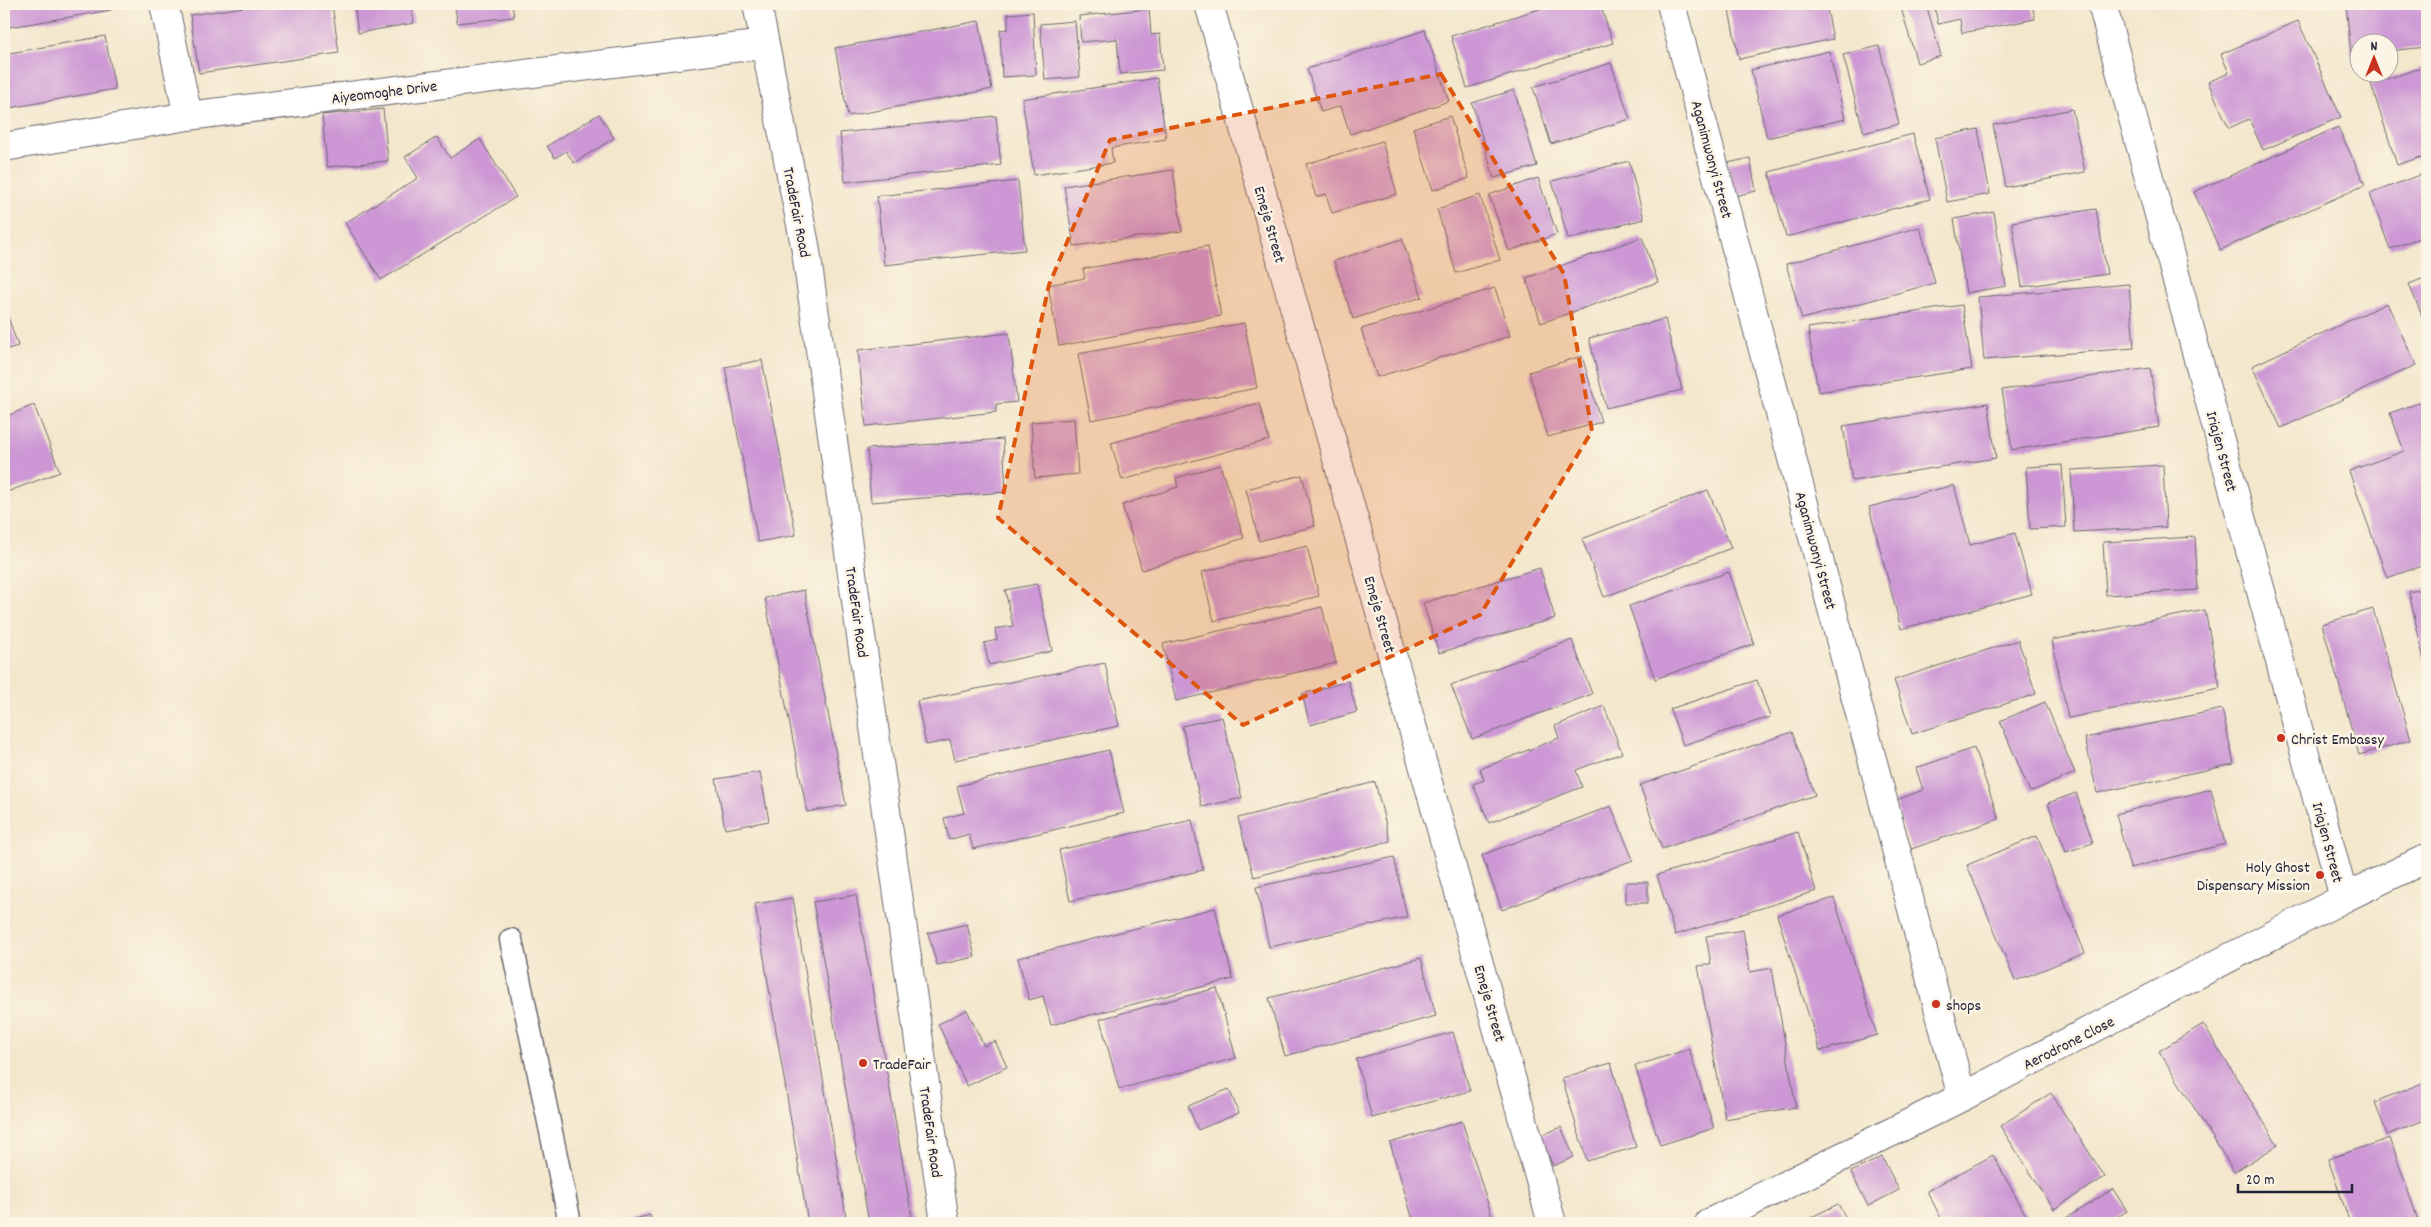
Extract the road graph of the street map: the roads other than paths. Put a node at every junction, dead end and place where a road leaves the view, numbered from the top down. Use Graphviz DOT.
graph roads {
  1 [pos="164,4"];
  2 [pos="757,4"];
  3 [pos="1209,4"];
  4 [pos="1671,4"];
  5 [pos="2102,4"];
  6 [pos="765,44"];
  7 [pos="188,116"];
  8 [pos="4,147"];
  9 [pos="2427,858"];
  10 [pos="2344,898"];
  11 [pos="511,940"];
  12 [pos="1962,1097"];
  13 [pos="570,1223"];
  14 [pos="945,1223"];
  15 [pos="1552,1223"];
  16 [pos="1709,1223"];
  1 -- 7 [label="street"];
  2 -- 6 [label="street, TradeFair Road"];
  3 -- 15 [label="street, Emeje Street"];
  4 -- 12 [label="street, Aganimwonyi Street"];
  5 -- 10 [label="street, Iriajen Street"];
  6 -- 7 [label="street, Aiyeomoghe Drive"];
  6 -- 14 [label="street, TradeFair Road"];
  7 -- 8 [label="street, Aiyeomoghe Drive"];
  9 -- 10 [label="street, Aerodrone Close"];
  10 -- 12 [label="street, Aerodrone Close"];
  11 -- 13 [label="lane"];
  12 -- 16 [label="street, Aerodrone Close"];
}
